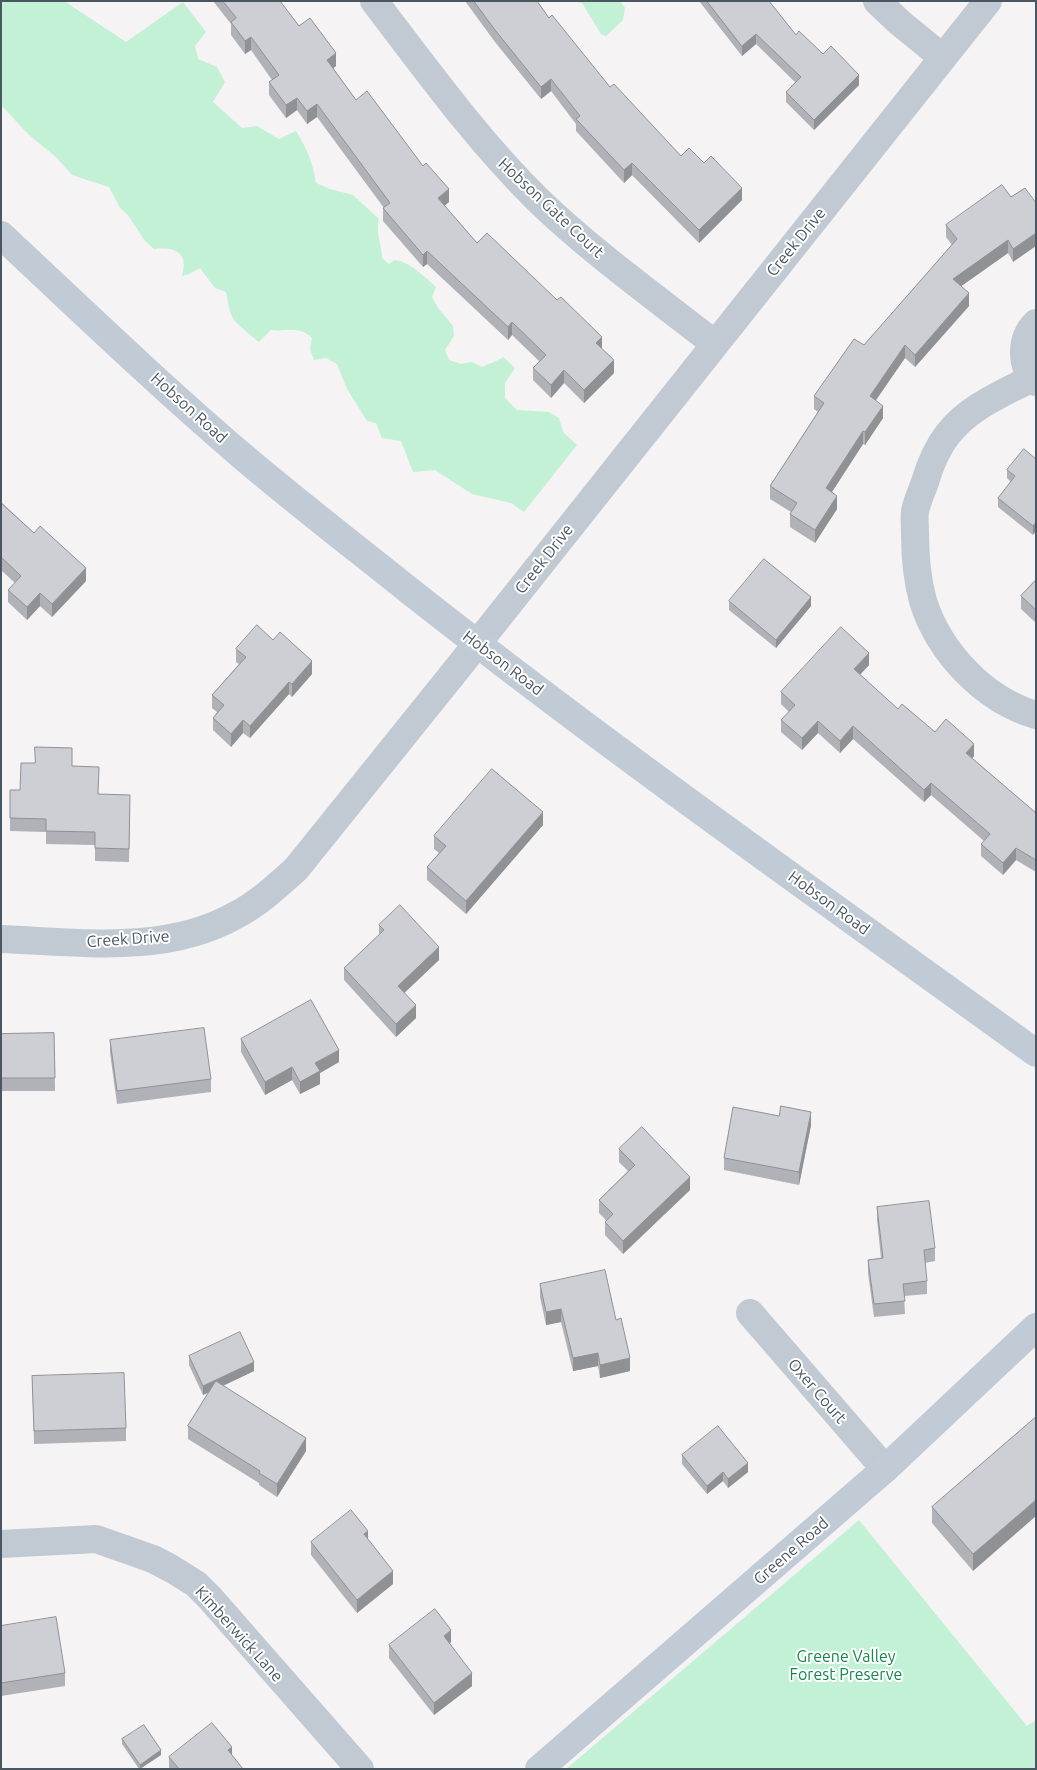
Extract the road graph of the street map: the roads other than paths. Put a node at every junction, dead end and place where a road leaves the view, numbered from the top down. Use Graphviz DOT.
graph roads {
  1 [pos="374,1"];
  2 [pos="877,1"];
  3 [pos="988,1"];
  4 [pos="942,57"];
  5 [pos="1,235"];
  6 [pos="1036,323"];
  7 [pos="715,344"];
  8 [pos="1034,380"];
  9 [pos="477,644"];
  10 [pos="1036,715"];
  11 [pos="1,939"];
  12 [pos="1036,1053"];
  13 [pos="750,1313"];
  14 [pos="1036,1327"];
  15 [pos="885,1469"];
  16 [pos="1,1544"];
  17 [pos="360,1769"];
  18 [pos="540,1769"];
  1 -- 7 [label="street, Hobson Gate Court"];
  2 -- 4 [label="street"];
  3 -- 4 [label="street, Creek Drive"];
  4 -- 7 [label="street, Creek Drive"];
  5 -- 9 [label="main road, Hobson Road"];
  6 -- 8 [label="street"];
  7 -- 9 [label="street, Creek Drive"];
  8 -- 10 [label="street"];
  9 -- 11 [label="street, Creek Drive"];
  9 -- 12 [label="main road, Hobson Road"];
  13 -- 15 [label="street, Oxer Court"];
  14 -- 15 [label="main road, Greene Road"];
  15 -- 18 [label="main road, Greene Road"];
  16 -- 17 [label="street, Kimberwick Lane"];
}
